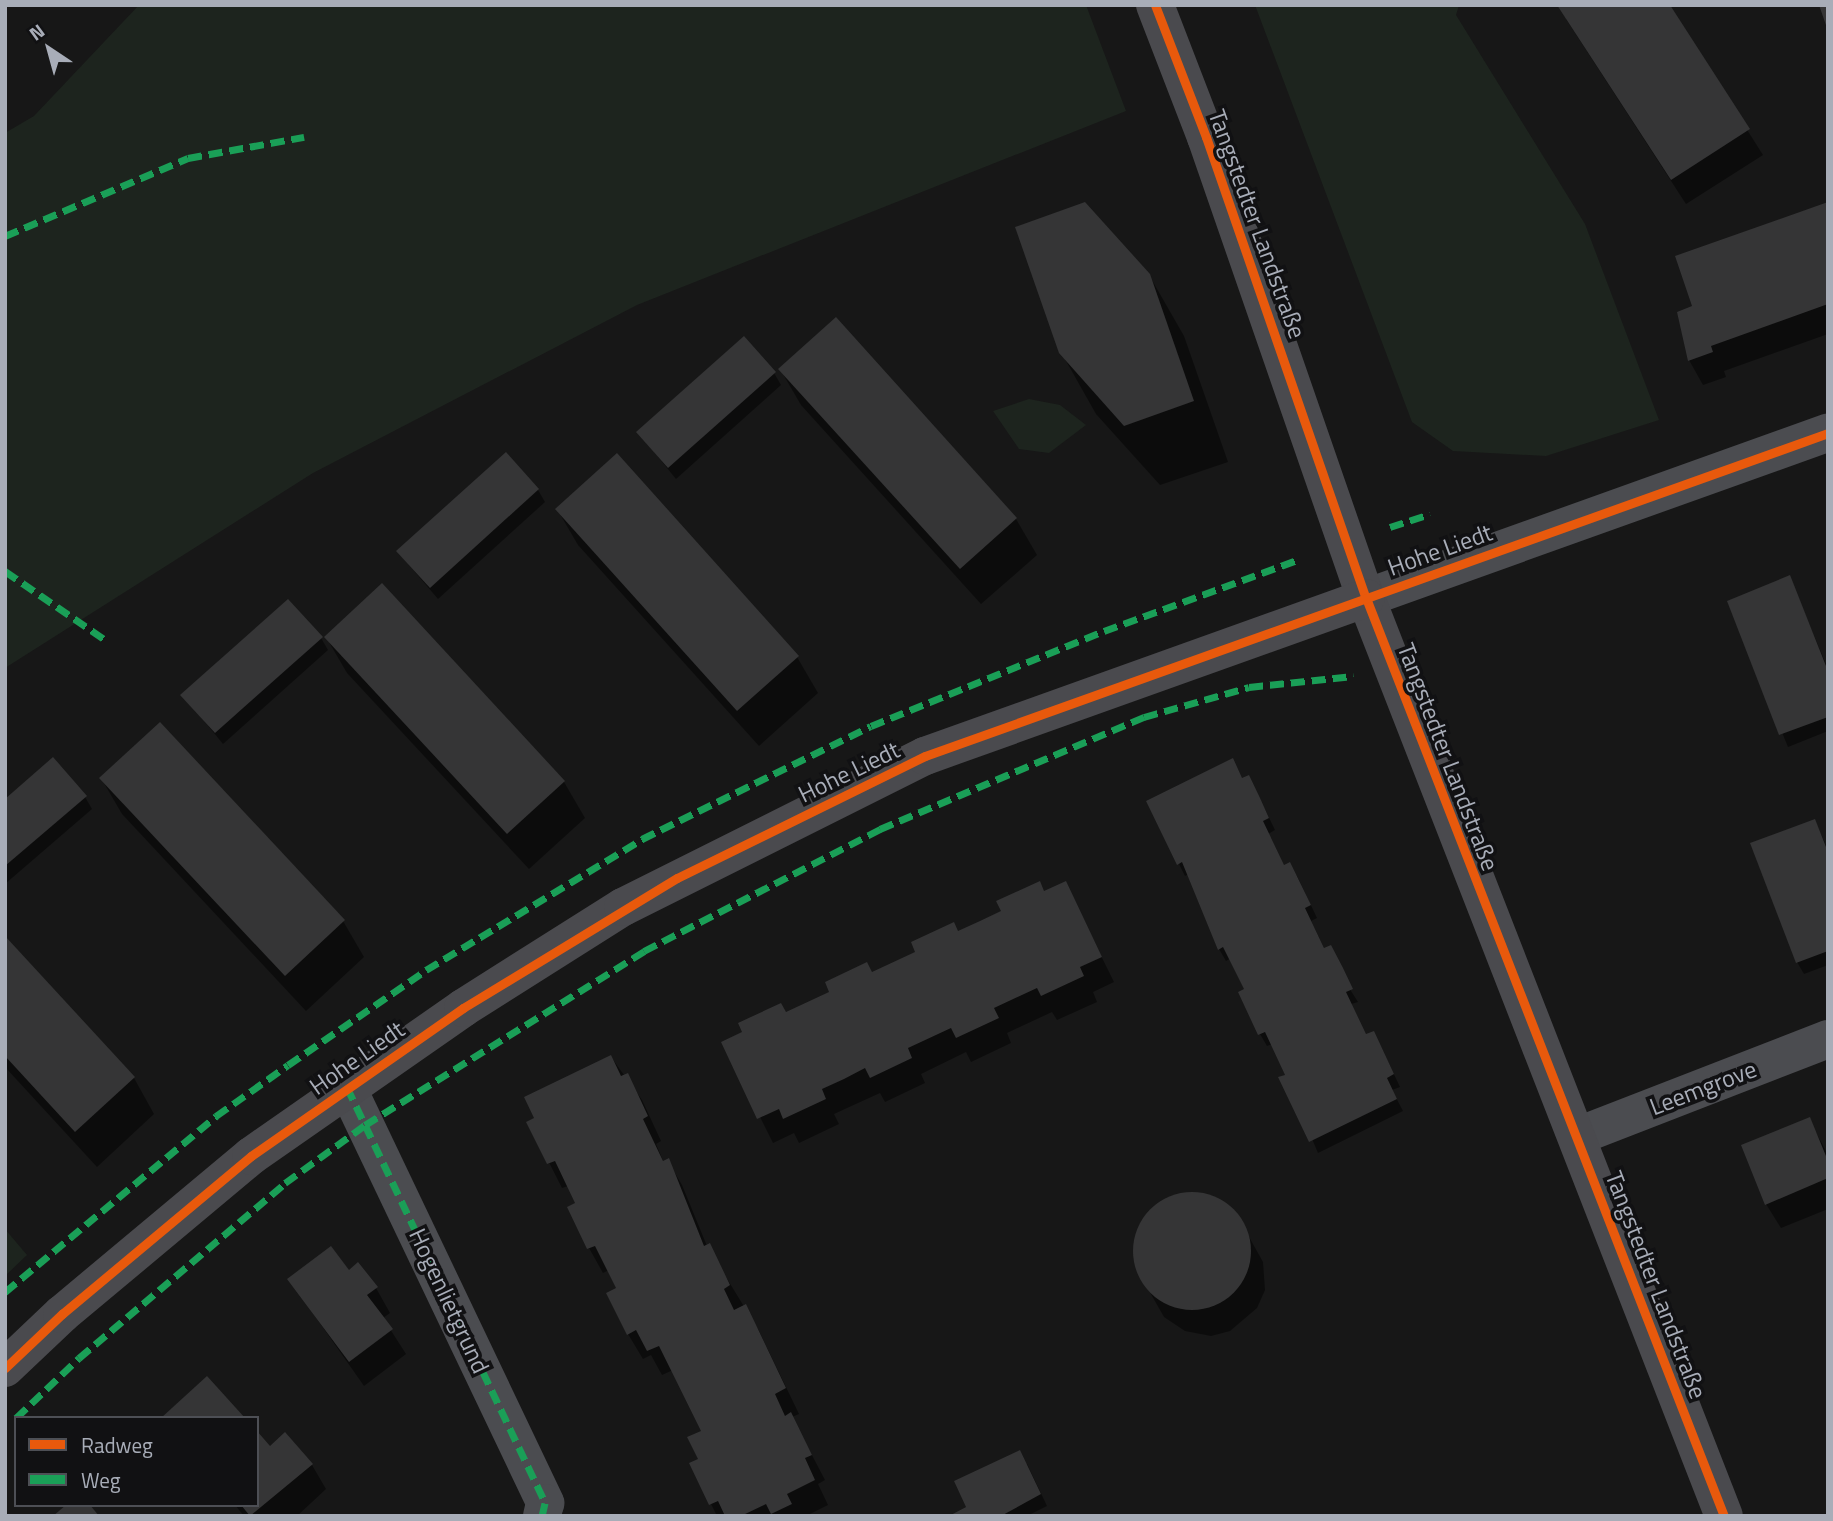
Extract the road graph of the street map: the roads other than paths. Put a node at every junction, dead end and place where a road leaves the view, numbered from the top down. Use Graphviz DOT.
graph roads {
  1 [pos="1156,5"];
  2 [pos="1828,433"];
  3 [pos="1366,597"];
  4 [pos="1828,1040"];
  5 [pos="347,1087"];
  6 [pos="1578,1136"];
  7 [pos="5,1368"];
  8 [pos="542,1516"];
  9 [pos="1724,1516"];
  1 -- 3 [label="street, Tangstedter Landstraße"];
  2 -- 3 [label="street, Hohe Liedt"];
  3 -- 5 [label="street, Hohe Liedt"];
  3 -- 6 [label="street, Tangstedter Landstraße"];
  4 -- 6 [label="street, Leemgrove"];
  5 -- 7 [label="street, Hohe Liedt"];
  5 -- 8 [label="street, Hogenlietgrund"];
  6 -- 9 [label="street, Tangstedter Landstraße"];
}
